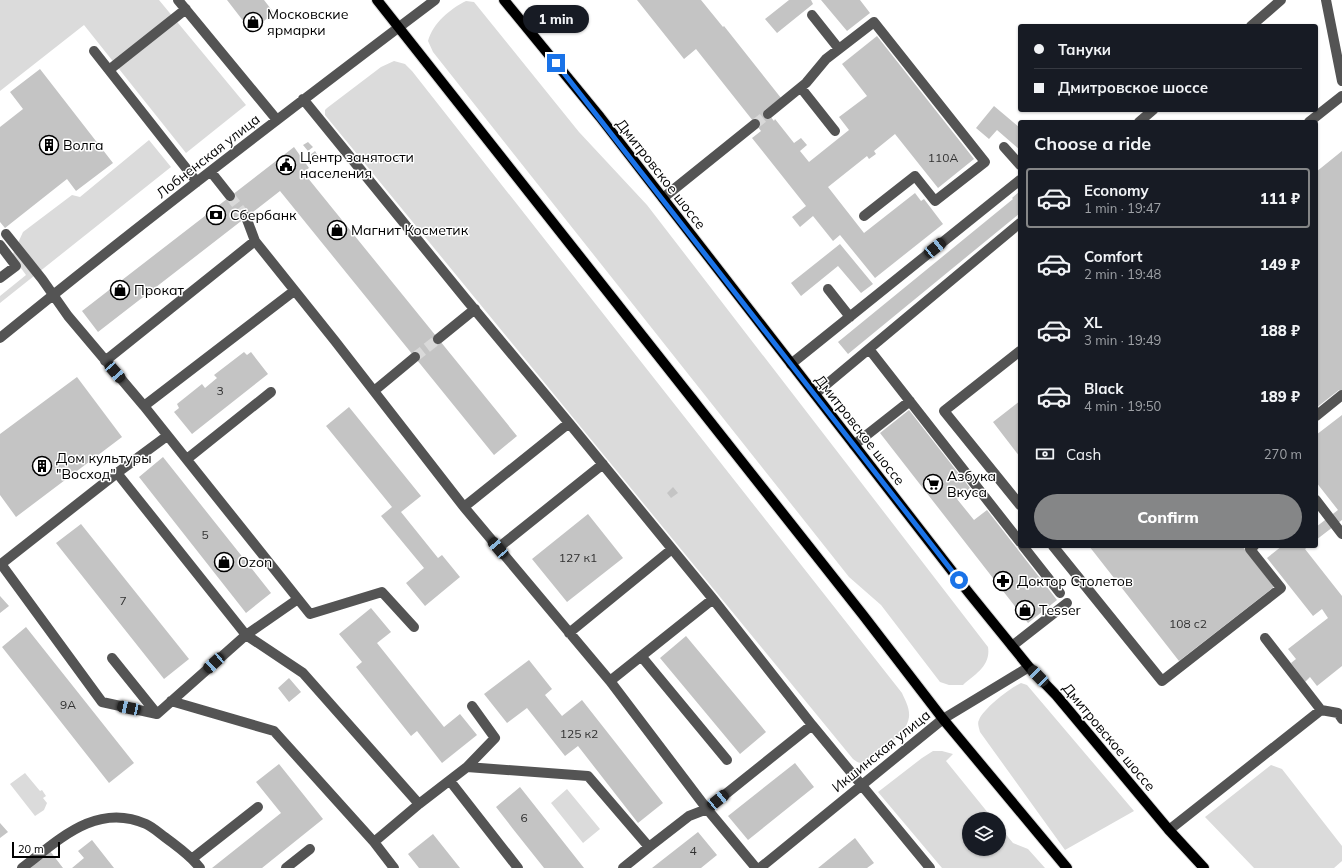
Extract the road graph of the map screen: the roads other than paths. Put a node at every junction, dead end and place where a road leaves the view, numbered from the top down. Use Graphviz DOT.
graph roads {
  1 [pos="178,0"];
  2 [pos="377,0"];
  3 [pos="435,0"];
  4 [pos="504,0"];
  5 [pos="1281,0"];
  6 [pos="1326,0"];
  7 [pos="186,10"];
  8 [pos="812,15"];
  9 [pos="1253,24"];
  10 [pos="398,28"];
  11 [pos="839,49"];
  12 [pos="94,51"];
  13 [pos="109,70"];
  14 [pos="1342,81"];
  15 [pos="801,88"];
  16 [pos="1342,96"];
  17 [pos="303,99"];
  18 [pos="1151,112"];
  19 [pos="768,114"];
  20 [pos="277,120"];
  21 [pos="1141,120"];
  22 [pos="1312,120"];
  23 [pos="755,124"];
  24 [pos="835,131"];
  25 [pos="1004,147"];
  26 [pos="1018,163"];
  27 [pos="211,172"];
  28 [pos="197,182"];
  29 [pos="1018,182"];
  30 [pos="230,196"];
  31 [pos="663,198"];
  32 [pos="864,216"];
  33 [pos="246,217"];
  34 [pos="1018,225"];
  35 [pos="6,234"];
  36 [pos="255,241"];
  37 [pos="0,246"];
  38 [pos="0,278"];
  39 [pos="828,289"];
  40 [pos="294,290"];
  41 [pos="53,295"];
  42 [pos="476,309"];
  43 [pos="850,317"];
  44 [pos="0,338"];
  45 [pos="438,339"];
  46 [pos="869,349"];
  47 [pos="1018,353"];
  48 [pos="415,357"];
  49 [pos="105,361"];
  50 [pos="791,364"];
  51 [pos="374,391"];
  52 [pos="270,392"];
  53 [pos="815,394"];
  54 [pos="1342,395"];
  55 [pos="910,401"];
  56 [pos="144,406"];
  57 [pos="1318,414"];
  58 [pos="569,423"];
  59 [pos="167,436"];
  60 [pos="854,445"];
  61 [pos="187,459"];
  62 [pos="603,464"];
  63 [pos="117,473"];
  64 [pos="1018,502"];
  65 [pos="1318,503"];
  66 [pos="464,508"];
  67 [pos="1342,534"];
  68 [pos="1018,539"];
  69 [pos="498,548"];
  70 [pos="1025,548"];
  71 [pos="1055,548"];
  72 [pos="1250,548"];
  73 [pos="672,549"];
  74 [pos="1060,593"];
  75 [pos="298,599"];
  76 [pos="713,599"];
  77 [pos="1067,603"];
  78 [pos="414,627"];
  79 [pos="569,633"];
  80 [pos="246,635"];
  81 [pos="1265,638"];
  82 [pos="1012,646"];
  83 [pos="641,656"];
  84 [pos="112,658"];
  85 [pos="1029,667"];
  86 [pos="610,681"];
  87 [pos="171,701"];
  88 [pos="472,706"];
  89 [pos="1321,710"];
  90 [pos="157,714"];
  91 [pos="943,719"];
  92 [pos="1342,719"];
  93 [pos="812,726"];
  94 [pos="726,760"];
  95 [pos="467,767"];
  96 [pos="450,781"];
  97 [pos="861,786"];
  98 [pos="419,804"];
  99 [pos="258,807"];
  100 [pos="707,809"];
  101 [pos="1169,830"];
  102 [pos="374,842"];
  103 [pos="649,848"];
  104 [pos="310,849"];
  105 [pos="193,858"];
  106 [pos="22,868"];
  107 [pos="200,868"];
  108 [pos="286,868"];
  109 [pos="394,868"];
  110 [pos="518,868"];
  111 [pos="623,868"];
  112 [pos="756,868"];
  113 [pos="760,868"];
  114 [pos="930,868"];
  115 [pos="1067,868"];
  116 [pos="1204,868"];
  1 -- 7 [label="street"];
  2 -- 10 [label="main road"];
  3 -- 10 [label="street, Лобненская улица"];
  4 -- 31 [label="main road, Дмитровское шоссе"];
  5 -- 9 [label="street"];
  6 -- 14 [label="street"];
  7 -- 13 [label="street"];
  7 -- 20 [label="street"];
  8 -- 11 [label="street"];
  10 -- 17 [label="street, Лобненская улица"];
  10 -- 91 [label="main road"];
  11 -- 15 [label="street"];
  11 -- 32 [label="street"];
  12 -- 13 [label="street"];
  13 -- 28 [label="street"];
  15 -- 19 [label="street"];
  15 -- 24 [label="street"];
  16 -- 22 [label="street"];
  17 -- 20 [label="street, Лобненская улица"];
  17 -- 42 [label="street"];
  18 -- 21 [label="street"];
  20 -- 27 [label="street, Лобненская улица"];
  23 -- 31 [label="street"];
  25 -- 26 [label="street"];
  27 -- 28 [label="street, Лобненская улица"];
  27 -- 30 [label="street"];
  28 -- 41 [label="street, Лобненская улица"];
  29 -- 43 [label="street"];
  31 -- 50 [label="main road, Дмитровское шоссе"];
  33 -- 36 [label="street"];
  34 -- 46 [label="street"];
  35 -- 41 [label="street"];
  36 -- 40 [label="street"];
  36 -- 49 [label="street"];
  37 -- 38 [label="street"];
  39 -- 43 [label="street"];
  40 -- 51 [label="street"];
  40 -- 56 [label="street"];
  41 -- 44 [label="street, Лобненская улица"];
  41 -- 49 [label="street"];
  42 -- 45 [label="street"];
  42 -- 58 [label="street"];
  43 -- 50 [label="street"];
  46 -- 53 [label="street"];
  46 -- 55 [label="street"];
  47 -- 64 [label="street"];
  48 -- 51 [label="street"];
  49 -- 56 [label="street"];
  50 -- 53 [label="main road, Дмитровское шоссе"];
  51 -- 66 [label="street"];
  52 -- 61 [label="street"];
  53 -- 60 [label="main road, Дмитровское шоссе"];
  54 -- 57 [label="street"];
  55 -- 60 [label="street"];
  55 -- 68 [label="street"];
  56 -- 59 [label="street"];
  58 -- 62 [label="street"];
  58 -- 66 [label="street"];
  59 -- 61 [label="street"];
  59 -- 63 [label="street"];
  60 -- 82 [label="main road, Дмитровское шоссе"];
  61 -- 75 [label="street"];
  62 -- 69 [label="street"];
  62 -- 73 [label="street"];
  63 -- 80 [label="street"];
  63 -- 90 [label="street"];
  65 -- 67 [label="street"];
  66 -- 69 [label="street"];
  69 -- 79 [label="street"];
  70 -- 74 [label="street"];
  71 -- 72 [label="street"];
  73 -- 76 [label="street"];
  73 -- 79 [label="street"];
  75 -- 78 [label="street"];
  75 -- 80 [label="street"];
  76 -- 83 [label="street"];
  76 -- 93 [label="street"];
  77 -- 82 [label="street"];
  79 -- 86 [label="street"];
  80 -- 87 [label="street"];
  80 -- 98 [label="street"];
  81 -- 89 [label="street"];
  82 -- 85 [label="main road, Дмитровское шоссе"];
  83 -- 86 [label="street"];
  83 -- 94 [label="street"];
  84 -- 90 [label="street"];
  85 -- 91 [label="street, Икшинская улица"];
  85 -- 101 [label="main road, Дмитровское шоссе"];
  86 -- 100 [label="street"];
  87 -- 90 [label="street"];
  87 -- 102 [label="street"];
  88 -- 95 [label="street"];
  89 -- 92 [label="street"];
  89 -- 101 [label="street"];
  91 -- 97 [label="street, Икшинская улица"];
  91 -- 115 [label="main road"];
  93 -- 97 [label="street"];
  93 -- 100 [label="street"];
  95 -- 96 [label="street"];
  95 -- 103 [label="street"];
  96 -- 98 [label="street"];
  96 -- 110 [label="street"];
  97 -- 113 [label="street, Икшинская улица"];
  97 -- 114 [label="street"];
  98 -- 102 [label="street"];
  99 -- 105 [label="street"];
  100 -- 103 [label="street"];
  100 -- 112 [label="street"];
  101 -- 116 [label="main road, Дмитровское шоссе"];
  102 -- 109 [label="street"];
  103 -- 111 [label="street"];
  104 -- 108 [label="street"];
  105 -- 106 [label="street"];
  105 -- 107 [label="street"];
}
